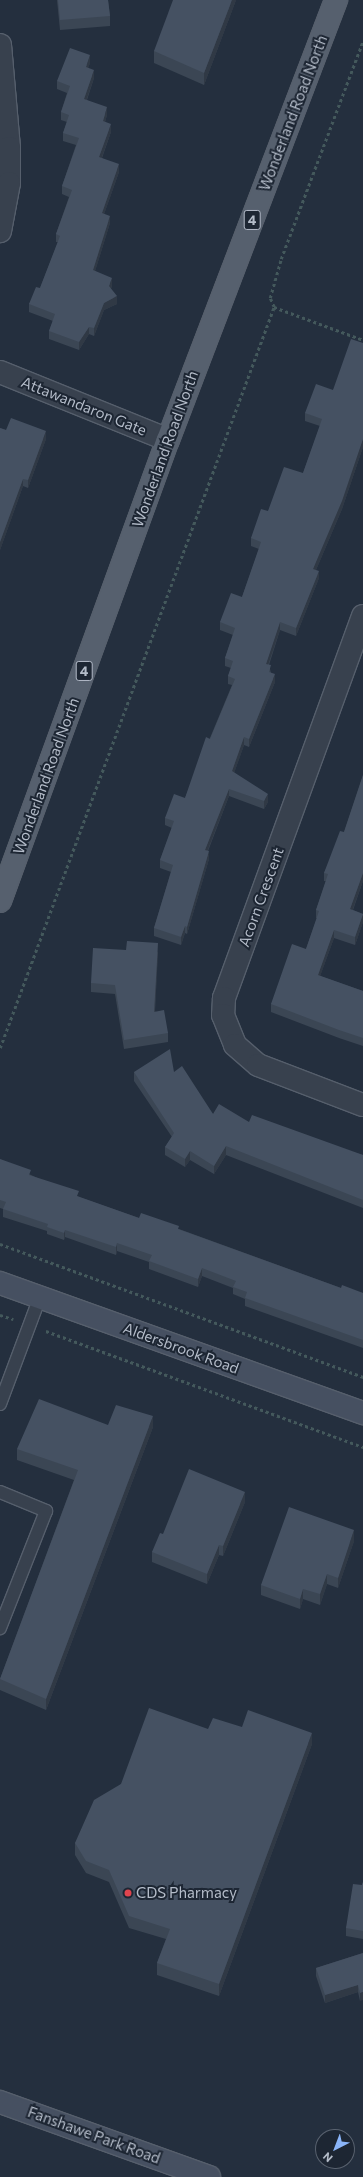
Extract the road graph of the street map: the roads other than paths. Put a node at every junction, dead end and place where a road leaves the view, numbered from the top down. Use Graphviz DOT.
graph roads {
  1 [pos="336,0"];
  2 [pos="0,45"];
  3 [pos="0,231"];
  4 [pos="0,372"];
  5 [pos="168,440"];
  6 [pos="363,616"];
  7 [pos="0,901"];
  8 [pos="363,1105"];
  9 [pos="0,1282"];
  10 [pos="40,1297"];
  11 [pos="0,1404"];
  12 [pos="363,1413"];
  13 [pos="0,1492"];
  14 [pos="0,1628"];
  15 [pos="0,2102"];
  16 [pos="210,2177"];
  1 -- 5 [label="main road, Wonderland Road North / 4"];
  2 -- 3 [label="street"];
  4 -- 5 [label="street, Attawandaron Gate"];
  5 -- 7 [label="main road, Wonderland Road North / 4"];
  6 -- 8 [label="street, Acorn Crescent"];
  9 -- 10 [label="street, Aldersbrook Road"];
  10 -- 11 [label="lane"];
  10 -- 12 [label="street, Aldersbrook Road"];
  13 -- 14 [label="lane"];
  15 -- 16 [label="street, Fanshawe Park Road"];
}
